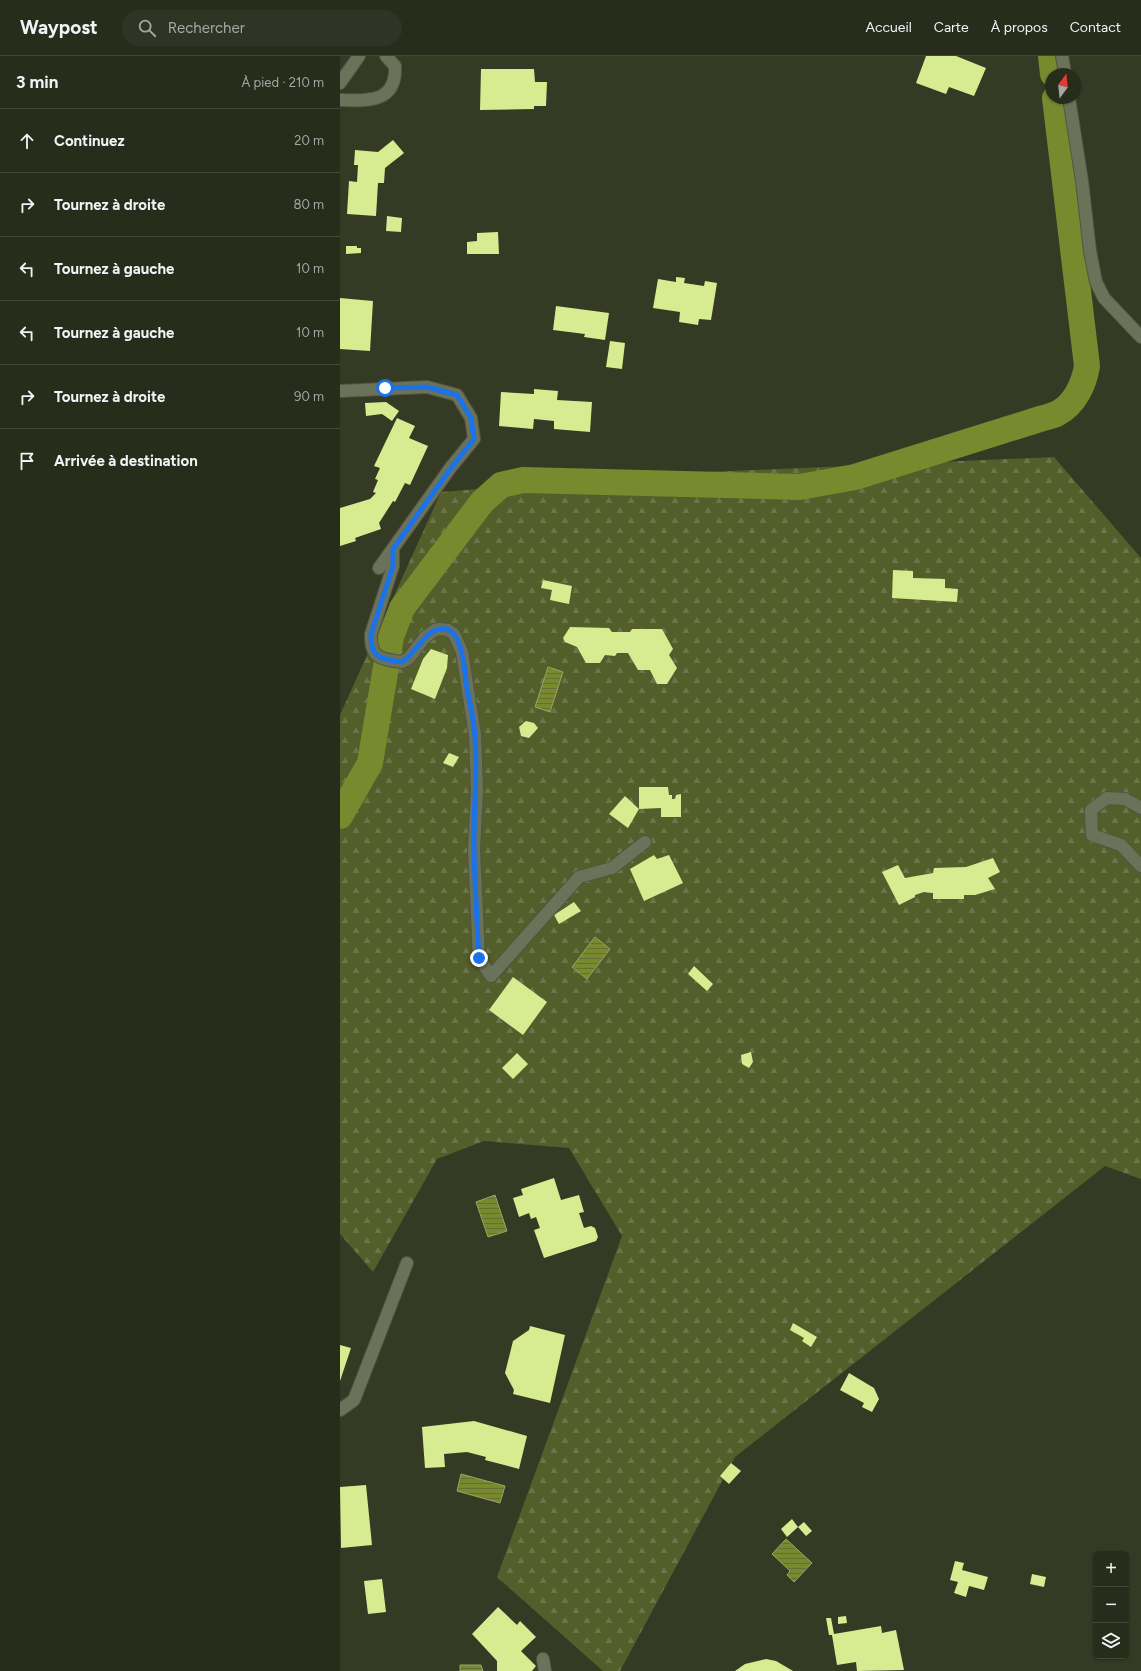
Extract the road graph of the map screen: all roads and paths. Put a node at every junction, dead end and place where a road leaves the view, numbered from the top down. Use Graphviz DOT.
graph roads {
  1 [pos="359,56"];
  2 [pos="386,56"];
  3 [pos="1062,56"];
  4 [pos="1064,68"];
  5 [pos="340,83"];
  6 [pos="340,100"];
  7 [pos="1070,104"];
  8 [pos="1141,337"];
  9 [pos="340,391"];
  10 [pos="393,549"];
  11 [pos="379,568"];
  12 [pos="1141,808"];
  13 [pos="645,842"];
  14 [pos="1141,866"];
  15 [pos="407,1263"];
  16 [pos="340,1410"];
  1 -- 5 [label="street"];
  2 -- 6 [label="street"];
  3 -- 4 [label="street"];
  7 -- 8 [label="street"];
  9 -- 10 [label="street"];
  10 -- 11 [label="street"];
  10 -- 13 [label="street"];
  12 -- 14 [label="street"];
  15 -- 16 [label="street"];
}
